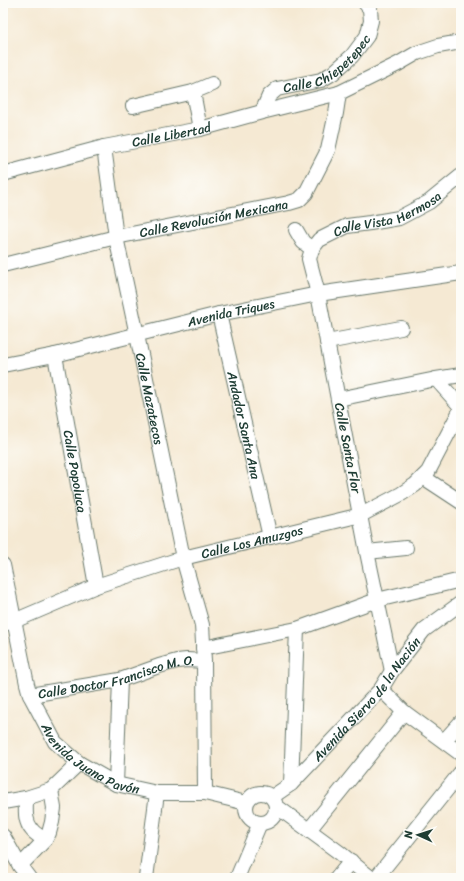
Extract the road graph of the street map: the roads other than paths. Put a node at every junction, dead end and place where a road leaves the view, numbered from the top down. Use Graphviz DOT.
graph roads {
  1 [pos="365,3"];
  2 [pos="461,42"];
  3 [pos="212,84"];
  4 [pos="193,92"];
  5 [pos="339,93"];
  6 [pos="133,106"];
  7 [pos="262,112"];
  8 [pos="200,130"];
  9 [pos="104,147"];
  10 [pos="3,174"];
  11 [pos="461,176"];
  12 [pos="296,230"];
  13 [pos="116,237"];
  14 [pos="312,249"];
  15 [pos="3,265"];
  16 [pos="461,273"];
  17 [pos="318,294"];
  18 [pos="219,314"];
  19 [pos="401,328"];
  20 [pos="137,335"];
  21 [pos="327,342"];
  22 [pos="55,356"];
  23 [pos="3,365"];
  24 [pos="461,375"];
  25 [pos="436,379"];
  26 [pos="338,399"];
  27 [pos="461,408"];
  28 [pos="423,477"];
  29 [pos="461,502"];
  30 [pos="361,515"];
  31 [pos="270,536"];
  32 [pos="406,548"];
  33 [pos="368,552"];
  34 [pos="183,558"];
  35 [pos="3,565"];
  36 [pos="461,580"];
  37 [pos="96,586"];
  38 [pos="377,600"];
  39 [pos="461,603"];
  40 [pos="8,623"];
  41 [pos="297,629"];
  42 [pos="203,654"];
  43 [pos="392,671"];
  44 [pos="120,680"];
  45 [pos="381,689"];
  46 [pos="30,695"];
  47 [pos="404,712"];
  48 [pos="461,722"];
  49 [pos="444,742"];
  50 [pos="461,754"];
  51 [pos="79,763"];
  52 [pos="461,772"];
  53 [pos="116,784"];
  54 [pos="291,784"];
  55 [pos="51,790"];
  56 [pos="157,793"];
  57 [pos="205,793"];
  58 [pos="26,798"];
  59 [pos="3,802"];
  60 [pos="246,802"];
  61 [pos="274,802"];
  62 [pos="260,824"];
  63 [pos="308,830"];
  64 [pos="3,836"];
  65 [pos="45,840"];
  66 [pos="351,861"];
  67 [pos="20,866"];
  68 [pos="29,878"];
  69 [pos="146,878"];
  70 [pos="237,878"];
  71 [pos="337,878"];
  72 [pos="371,878"];
  73 [pos="376,878"];
  1 -- 7 [label="street, Calle Chiepetepec"];
  2 -- 5 [label="street"];
  3 -- 4 [label="street"];
  4 -- 6 [label="street"];
  4 -- 8 [label="street"];
  5 -- 7 [label="street, Calle Libertad"];
  5 -- 13 [label="street, Calle Revolución Mexicana"];
  7 -- 8 [label="street, Calle Libertad"];
  8 -- 9 [label="street, Calle Libertad"];
  9 -- 10 [label="street, Calle Libertad"];
  9 -- 13 [label="street, Calle Mazatecos"];
  11 -- 14 [label="street, Calle Vista Hermosa"];
  12 -- 14 [label="street"];
  13 -- 15 [label="street, Calle Revolución Mexicana"];
  13 -- 20 [label="street, Calle Mazatecos"];
  14 -- 17 [label="street, Calle Santa Flor"];
  16 -- 17 [label="street, Avenida Triques"];
  17 -- 18 [label="street, Avenida Triques"];
  17 -- 21 [label="street, Calle Santa Flor"];
  18 -- 20 [label="street, Avenida Triques"];
  18 -- 31 [label="street, Andador Santa Ana"];
  19 -- 21 [label="street"];
  20 -- 22 [label="street, Avenida Triques"];
  20 -- 34 [label="street, Calle Mazatecos"];
  21 -- 26 [label="street, Calle Santa Flor"];
  22 -- 23 [label="street, Avenida Triques"];
  22 -- 37 [label="street, Calle Popoluca"];
  24 -- 25 [label="street"];
  25 -- 26 [label="street"];
  25 -- 27 [label="street"];
  26 -- 30 [label="street, Calle Santa Flor"];
  27 -- 28 [label="street, Calle Los Amuzgos"];
  28 -- 29 [label="street"];
  28 -- 30 [label="street, Calle Los Amuzgos"];
  30 -- 31 [label="street, Calle Los Amuzgos"];
  30 -- 33 [label="street, Calle Santa Flor"];
  31 -- 34 [label="street, Calle Los Amuzgos"];
  32 -- 33 [label="street"];
  33 -- 38 [label="street, Calle Santa Flor"];
  34 -- 37 [label="street, Calle Los Amuzgos"];
  34 -- 42 [label="street, Calle Mazatecos"];
  35 -- 40 [label="street, Avenida Juana Pavón"];
  36 -- 38 [label="street, Calle Doctor Francisco M. O."];
  37 -- 40 [label="street, Calle Los Amuzgos"];
  38 -- 41 [label="street, Calle Doctor Francisco M. O."];
  38 -- 43 [label="street, Calle Santa Flor"];
  39 -- 43 [label="street, Avenida Siervo de la Nación"];
  40 -- 46 [label="street, Avenida Juana Pavón"];
  41 -- 42 [label="street, Calle Doctor Francisco M. O."];
  41 -- 54 [label="street"];
  42 -- 44 [label="street, Calle Doctor Francisco M. O."];
  42 -- 57 [label="street, Calle Mazatecos"];
  43 -- 45 [label="street, Avenida Siervo de la Nación"];
  44 -- 46 [label="street, Calle Doctor Francisco M. O."];
  44 -- 53 [label="street"];
  45 -- 47 [label="street"];
  45 -- 54 [label="street, Avenida Siervo de la Nación"];
  46 -- 51 [label="street, Avenida Juana Pavón"];
  47 -- 49 [label="street"];
  47 -- 63 [label="street"];
  48 -- 49 [label="street"];
  49 -- 50 [label="street"];
  51 -- 53 [label="street, Avenida Juana Pavón"];
  51 -- 55 [label="street"];
  52 -- 73 [label="street"];
  53 -- 56 [label="street, Avenida Juana Pavón"];
  54 -- 61 [label="street, Avenida Siervo de la Nación"];
  55 -- 58 [label="street"];
  55 -- 65 [label="street"];
  56 -- 57 [label="street, Avenida Juana Pavón"];
  56 -- 69 [label="street"];
  57 -- 60 [label="street, Avenida Juana Pavón"];
  58 -- 59 [label="street"];
  58 -- 65 [label="street"];
  60 -- 61 [label="street"];
  60 -- 62 [label="street"];
  61 -- 62 [label="street"];
  61 -- 63 [label="street"];
  62 -- 70 [label="street"];
  63 -- 66 [label="street"];
  64 -- 67 [label="street"];
  65 -- 67 [label="street"];
  66 -- 71 [label="street"];
  66 -- 72 [label="street"];
  67 -- 68 [label="street"];
}
